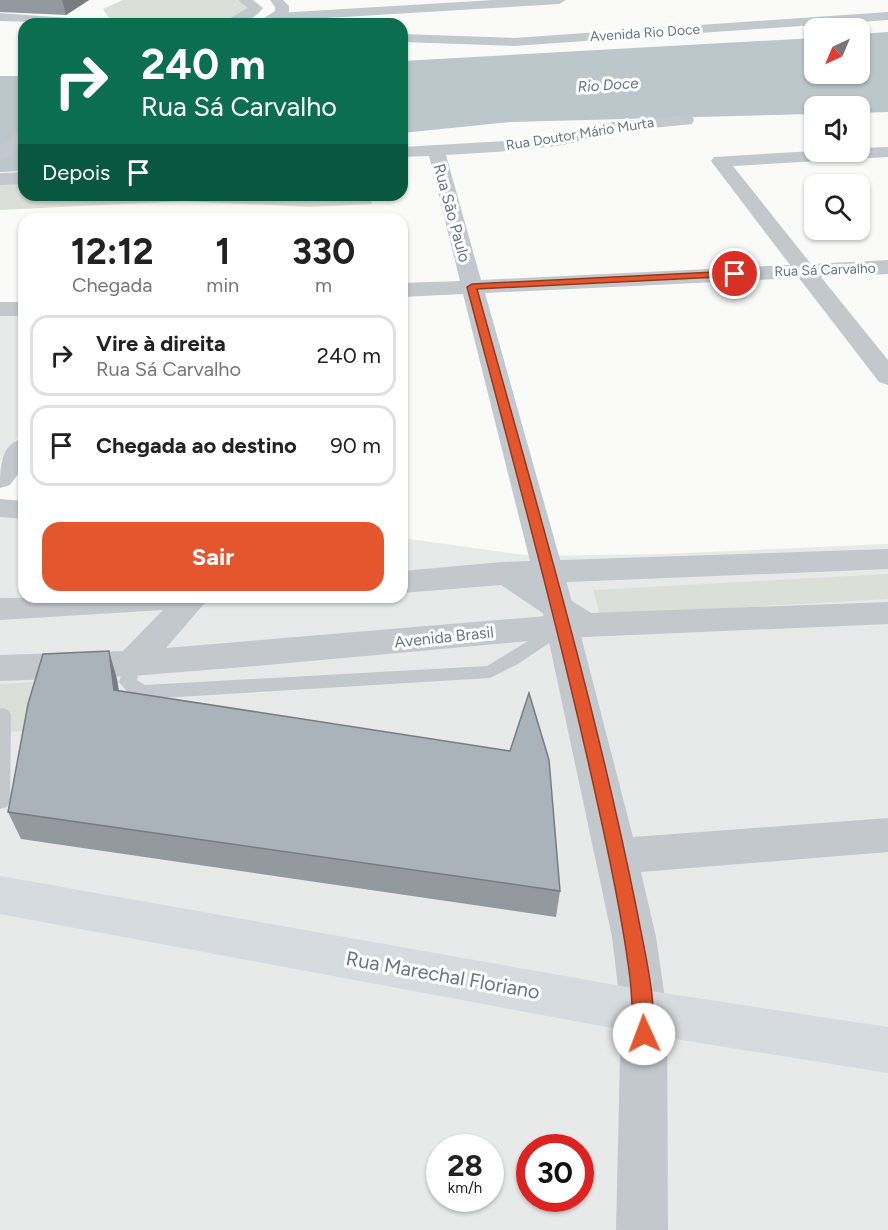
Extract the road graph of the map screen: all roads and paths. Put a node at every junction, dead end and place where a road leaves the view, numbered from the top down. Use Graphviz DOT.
graph roads {
  1 [pos="245,0"];
  2 [pos="559,0"];
  3 [pos="276,13"];
  4 [pos="888,16"];
  5 [pos="0,17"];
  6 [pos="19,18"];
  7 [pos="241,18"];
  8 [pos="408,38"];
  9 [pos="686,120"];
  10 [pos="18,141"];
  11 [pos="436,150"];
  12 [pos="408,152"];
  13 [pos="888,152"];
  14 [pos="0,155"];
  15 [pos="18,178"];
  16 [pos="0,179"];
  17 [pos="888,267"];
  18 [pos="807,270"];
  19 [pos="472,287"];
  20 [pos="408,290"];
  21 [pos="0,309"];
  22 [pos="18,309"];
  23 [pos="888,377"];
  24 [pos="18,454"];
  25 [pos="0,479"];
  26 [pos="0,508"];
  27 [pos="18,510"];
  28 [pos="888,560"];
  29 [pos="408,561"];
  30 [pos="549,573"];
  31 [pos="507,574"];
  32 [pos="408,582"];
  33 [pos="96,603"];
  34 [pos="187,603"];
  35 [pos="0,609"];
  36 [pos="888,613"];
  37 [pos="569,620"];
  38 [pos="132,663"];
  39 [pos="0,668"];
  40 [pos="2,715"];
  41 [pos="0,801"];
  42 [pos="888,835"];
  43 [pos="617,856"];
  44 [pos="0,895"];
  45 [pos="644,1012"];
  46 [pos="888,1050"];
  47 [pos="642,1230"];
  1 -- 7 [label="street"];
  2 -- 3 [label="street"];
  4 -- 8 [label="street, Avenida Rio Doce"];
  5 -- 6 [label="street"];
  9 -- 11 [label="street, Rua Doutor Mário Murta"];
  10 -- 14 [label="street"];
  11 -- 12 [label="street, Rua Doutor Mário Murta"];
  11 -- 19 [label="street, Rua São Paulo"];
  13 -- 18 [label="street"];
  15 -- 16 [label="street"];
  17 -- 18 [label="street, Rua Sá Carvalho"];
  18 -- 19 [label="street, Rua Sá Carvalho"];
  18 -- 23 [label="street"];
  19 -- 20 [label="street, Rua Sá Carvalho"];
  19 -- 30 [label="street, Rua São Paulo"];
  21 -- 22 [label="street"];
  24 -- 25 [label="street"];
  26 -- 27 [label="street"];
  28 -- 30 [label="street"];
  29 -- 31 [label="street"];
  30 -- 31 [label="street"];
  30 -- 37 [label="street, Rua São Paulo"];
  31 -- 32 [label="street"];
  31 -- 37 [label="street"];
  33 -- 35 [label="street"];
  34 -- 38 [label="street"];
  36 -- 37 [label="street, Avenida Brasil"];
  37 -- 38 [label="street, Avenida Brasil"];
  37 -- 43 [label="street, Rua São Paulo"];
  38 -- 39 [label="street, Avenida Brasil"];
  40 -- 41 [label="lane"];
  42 -- 43 [label="street"];
  43 -- 45 [label="street, Rua São Paulo"];
  44 -- 45 [label="main road, Rua Marechal Floriano"];
  45 -- 46 [label="main road, Rua Marechal Floriano"];
  45 -- 47 [label="street, Rua São Paulo"];
}
